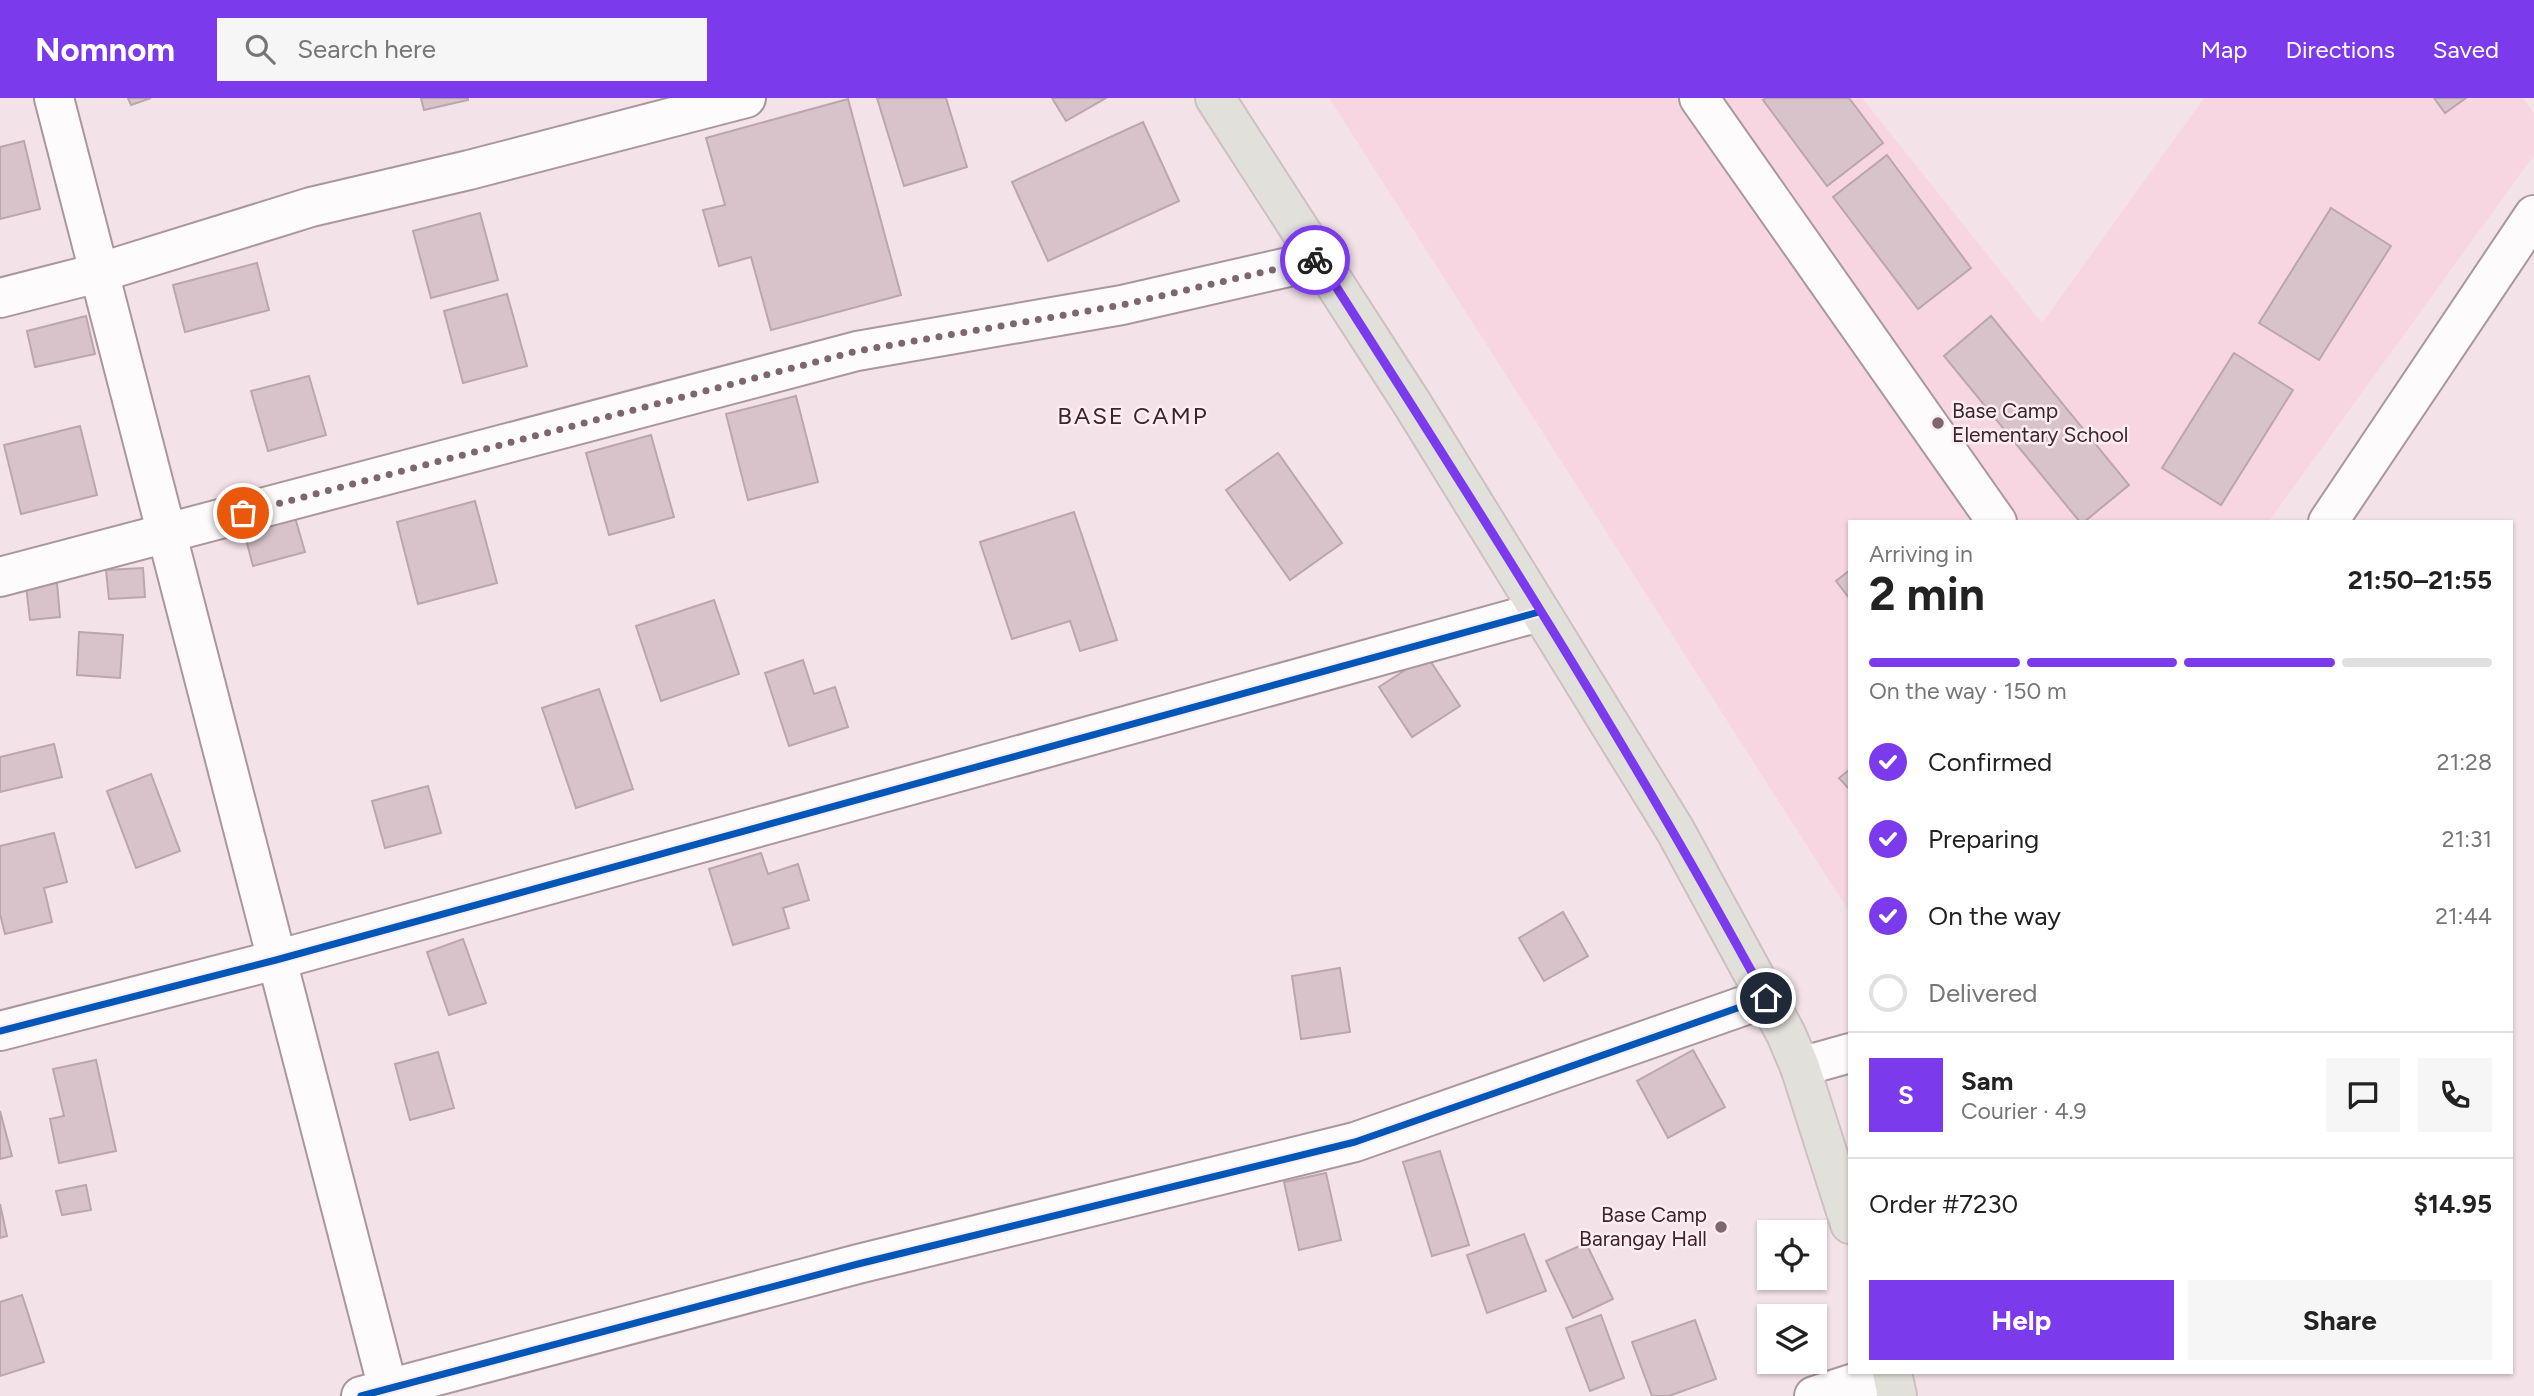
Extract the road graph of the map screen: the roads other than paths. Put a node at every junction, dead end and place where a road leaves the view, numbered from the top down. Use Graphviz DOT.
graph roads {
  1 [pos="54,98"];
  2 [pos="746,98"];
  3 [pos="1215,98"];
  4 [pos="1699,98"];
  5 [pos="2534,215"];
  6 [pos="1319,260"];
  7 [pos="98,273"];
  8 [pos="0,298"];
  9 [pos="1996,520"];
  10 [pos="2329,520"];
  11 [pos="165,535"];
  12 [pos="0,577"];
  13 [pos="1539,612"];
  14 [pos="276,960"];
  15 [pos="1766,998"];
  16 [pos="0,1031"];
  17 [pos="1848,1054"];
  18 [pos="1800,1067"];
  19 [pos="1848,1218"];
  20 [pos="1884,1374"];
  21 [pos="1891,1374"];
  22 [pos="374,1393"];
  23 [pos="1814,1396"];
  24 [pos="1897,1396"];
  1 -- 7 [label="street"];
  2 -- 7 [label="street"];
  3 -- 6 [label="main road"];
  4 -- 9 [label="street"];
  5 -- 10 [label="street"];
  6 -- 11 [label="street"];
  6 -- 13 [label="main road"];
  7 -- 8 [label="street"];
  7 -- 11 [label="street"];
  11 -- 12 [label="street"];
  11 -- 14 [label="street"];
  13 -- 14 [label="street"];
  13 -- 15 [label="main road"];
  14 -- 16 [label="street"];
  14 -- 22 [label="street"];
  15 -- 18 [label="main road"];
  15 -- 22 [label="street"];
  17 -- 18 [label="street"];
  18 -- 19 [label="main road"];
  20 -- 23 [label="street"];
  21 -- 24 [label="main road"];
}
